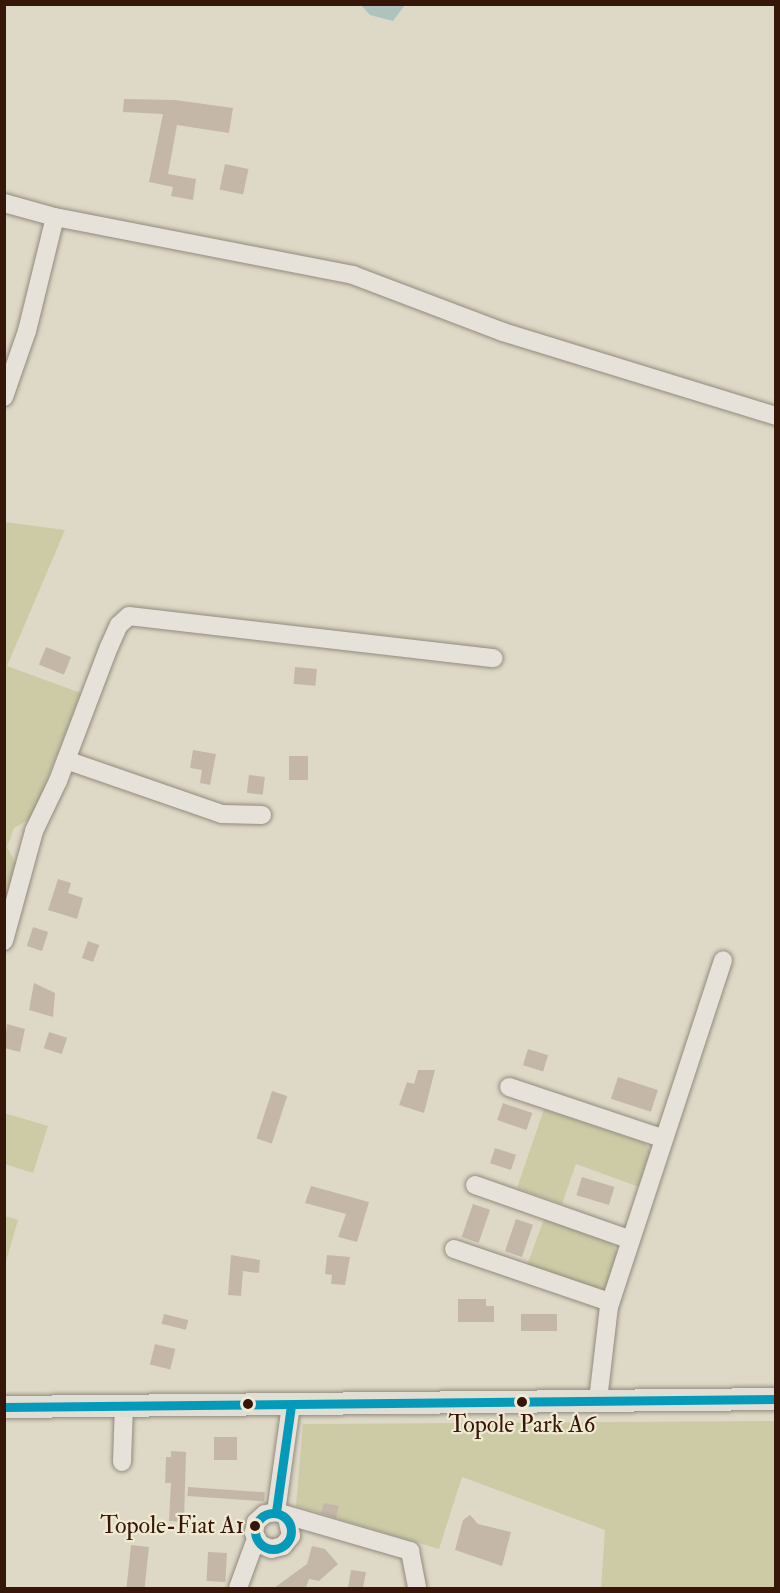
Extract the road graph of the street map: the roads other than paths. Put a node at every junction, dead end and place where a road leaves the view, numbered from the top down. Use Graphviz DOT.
graph roads {
  1 [pos="4,203"];
  2 [pos="55,217"];
  3 [pos="4,397"];
  4 [pos="776,416"];
  5 [pos="495,658"];
  6 [pos="66,760"];
  7 [pos="262,815"];
  8 [pos="4,941"];
  9 [pos="723,960"];
  10 [pos="509,1087"];
  11 [pos="664,1139"];
  12 [pos="476,1185"];
  13 [pos="631,1240"];
  14 [pos="454,1249"];
  15 [pos="610,1302"];
  16 [pos="776,1399"];
  17 [pos="598,1400"];
  18 [pos="291,1405"];
  19 [pos="124,1406"];
  20 [pos="4,1407"];
  21 [pos="122,1462"];
  22 [pos="281,1515"];
  23 [pos="256,1539"];
  24 [pos="238,1588"];
  25 [pos="417,1588"];
  1 -- 2 [label="street"];
  2 -- 3 [label="street"];
  2 -- 4 [label="street"];
  5 -- 6 [label="street"];
  6 -- 7 [label="street"];
  6 -- 8 [label="street"];
  9 -- 11 [label="street"];
  10 -- 11 [label="street"];
  11 -- 13 [label="street"];
  12 -- 13 [label="street"];
  13 -- 15 [label="street"];
  14 -- 15 [label="street"];
  15 -- 17 [label="street"];
  16 -- 17 [label="main road"];
  17 -- 18 [label="main road"];
  18 -- 19 [label="main road"];
  18 -- 22 [label="street"];
  19 -- 20 [label="main road"];
  19 -- 21 [label="street"];
  22 -- 23 [label="street"];
  22 -- 23 [label="street"];
  22 -- 25 [label="street"];
  23 -- 24 [label="street"];
}
